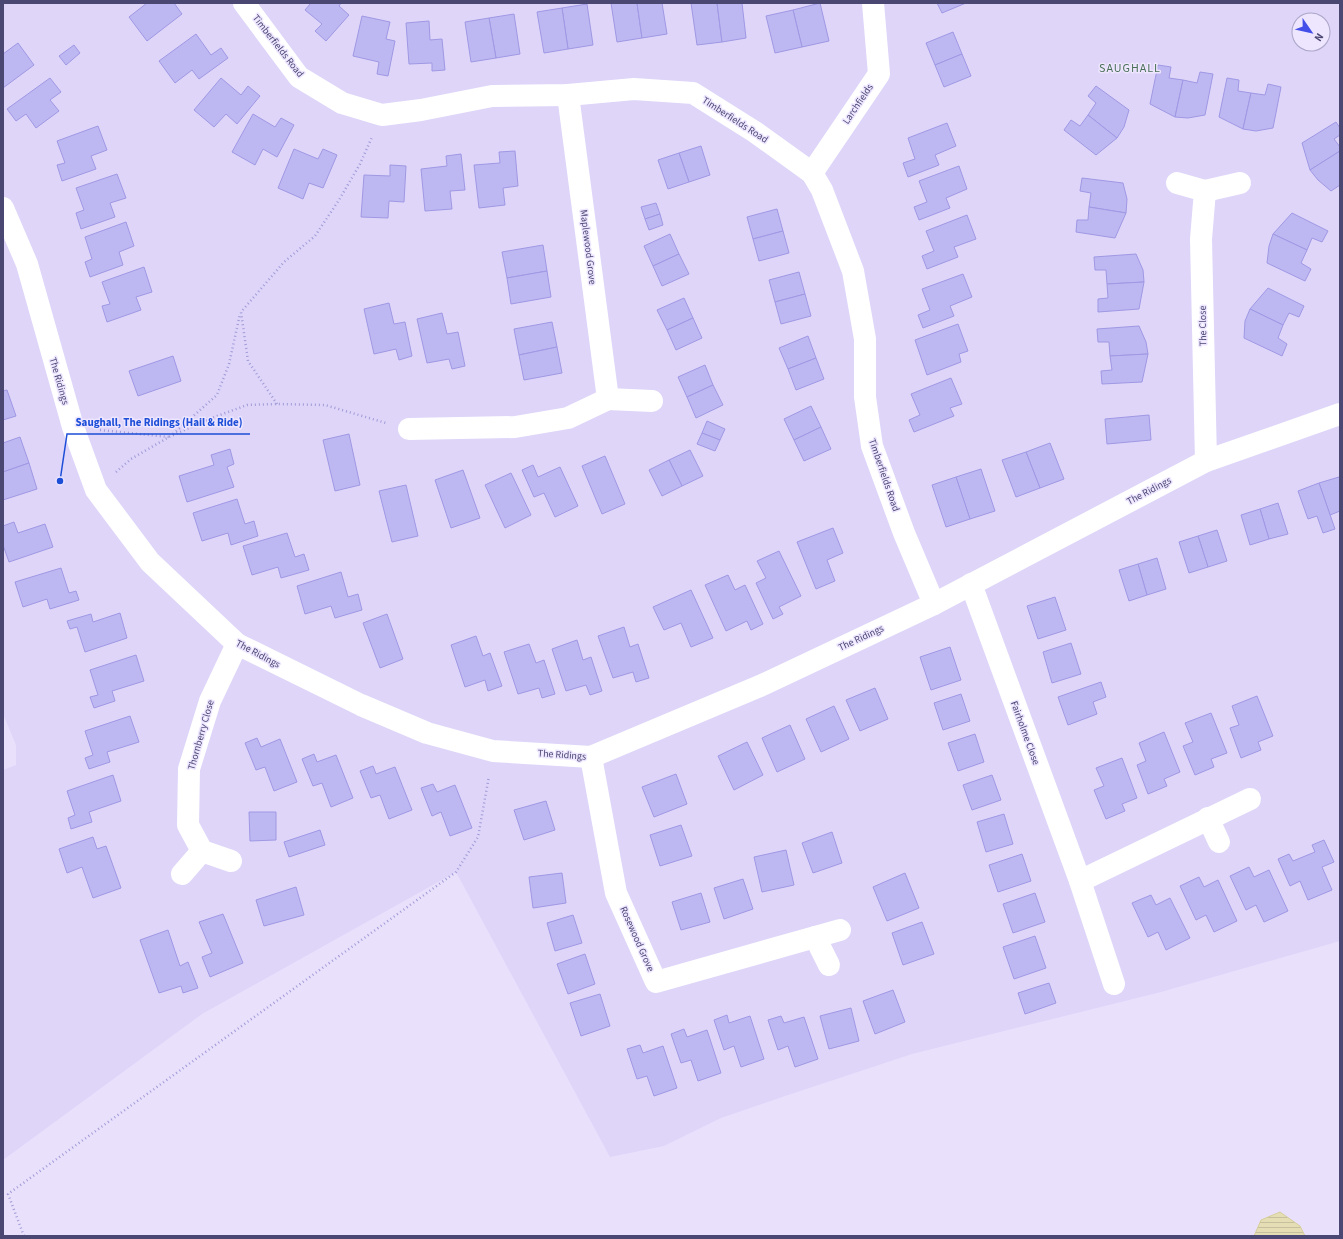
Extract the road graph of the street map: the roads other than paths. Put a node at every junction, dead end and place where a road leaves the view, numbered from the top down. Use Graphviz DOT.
graph roads {
  1 [pos="244,3"];
  2 [pos="873,3"];
  3 [pos="568,95"];
  4 [pos="812,173"];
  5 [pos="1240,183"];
  6 [pos="1177,184"];
  7 [pos="1204,191"];
  8 [pos="3,208"];
  9 [pos="608,399"];
  10 [pos="652,401"];
  11 [pos="1340,414"];
  12 [pos="409,429"];
  13 [pos="1206,461"];
  14 [pos="971,584"];
  15 [pos="934,604"];
  16 [pos="237,644"];
  17 [pos="591,757"];
  18 [pos="1250,798"];
  19 [pos="1208,818"];
  20 [pos="1219,842"];
  21 [pos="202,851"];
  22 [pos="231,861"];
  23 [pos="182,874"];
  24 [pos="1080,881"];
  25 [pos="840,930"];
  26 [pos="815,937"];
  27 [pos="829,965"];
  28 [pos="1114,984"];
  1 -- 3 [label="street, Timberfields Road"];
  2 -- 4 [label="street, Larchfields"];
  3 -- 4 [label="street, Timberfields Road"];
  3 -- 9 [label="street, Maplewood Grove"];
  4 -- 15 [label="street, Timberfields Road"];
  5 -- 7 [label="street"];
  6 -- 7 [label="street"];
  7 -- 13 [label="street, The Close"];
  8 -- 16 [label="street, The Ridings"];
  9 -- 10 [label="street"];
  9 -- 12 [label="street"];
  11 -- 13 [label="street, The Ridings"];
  13 -- 14 [label="street, The Ridings"];
  14 -- 15 [label="street, The Ridings"];
  14 -- 24 [label="street, Fairholme Close"];
  15 -- 17 [label="street, The Ridings"];
  16 -- 17 [label="street, The Ridings"];
  16 -- 21 [label="street, Thornberry Close"];
  17 -- 26 [label="street, Rosewood Grove"];
  18 -- 19 [label="street"];
  19 -- 20 [label="street"];
  19 -- 24 [label="street"];
  21 -- 22 [label="street"];
  21 -- 23 [label="street"];
  24 -- 28 [label="street, Fairholme Close"];
  25 -- 26 [label="street, Rosewood Grove"];
  26 -- 27 [label="street"];
}
